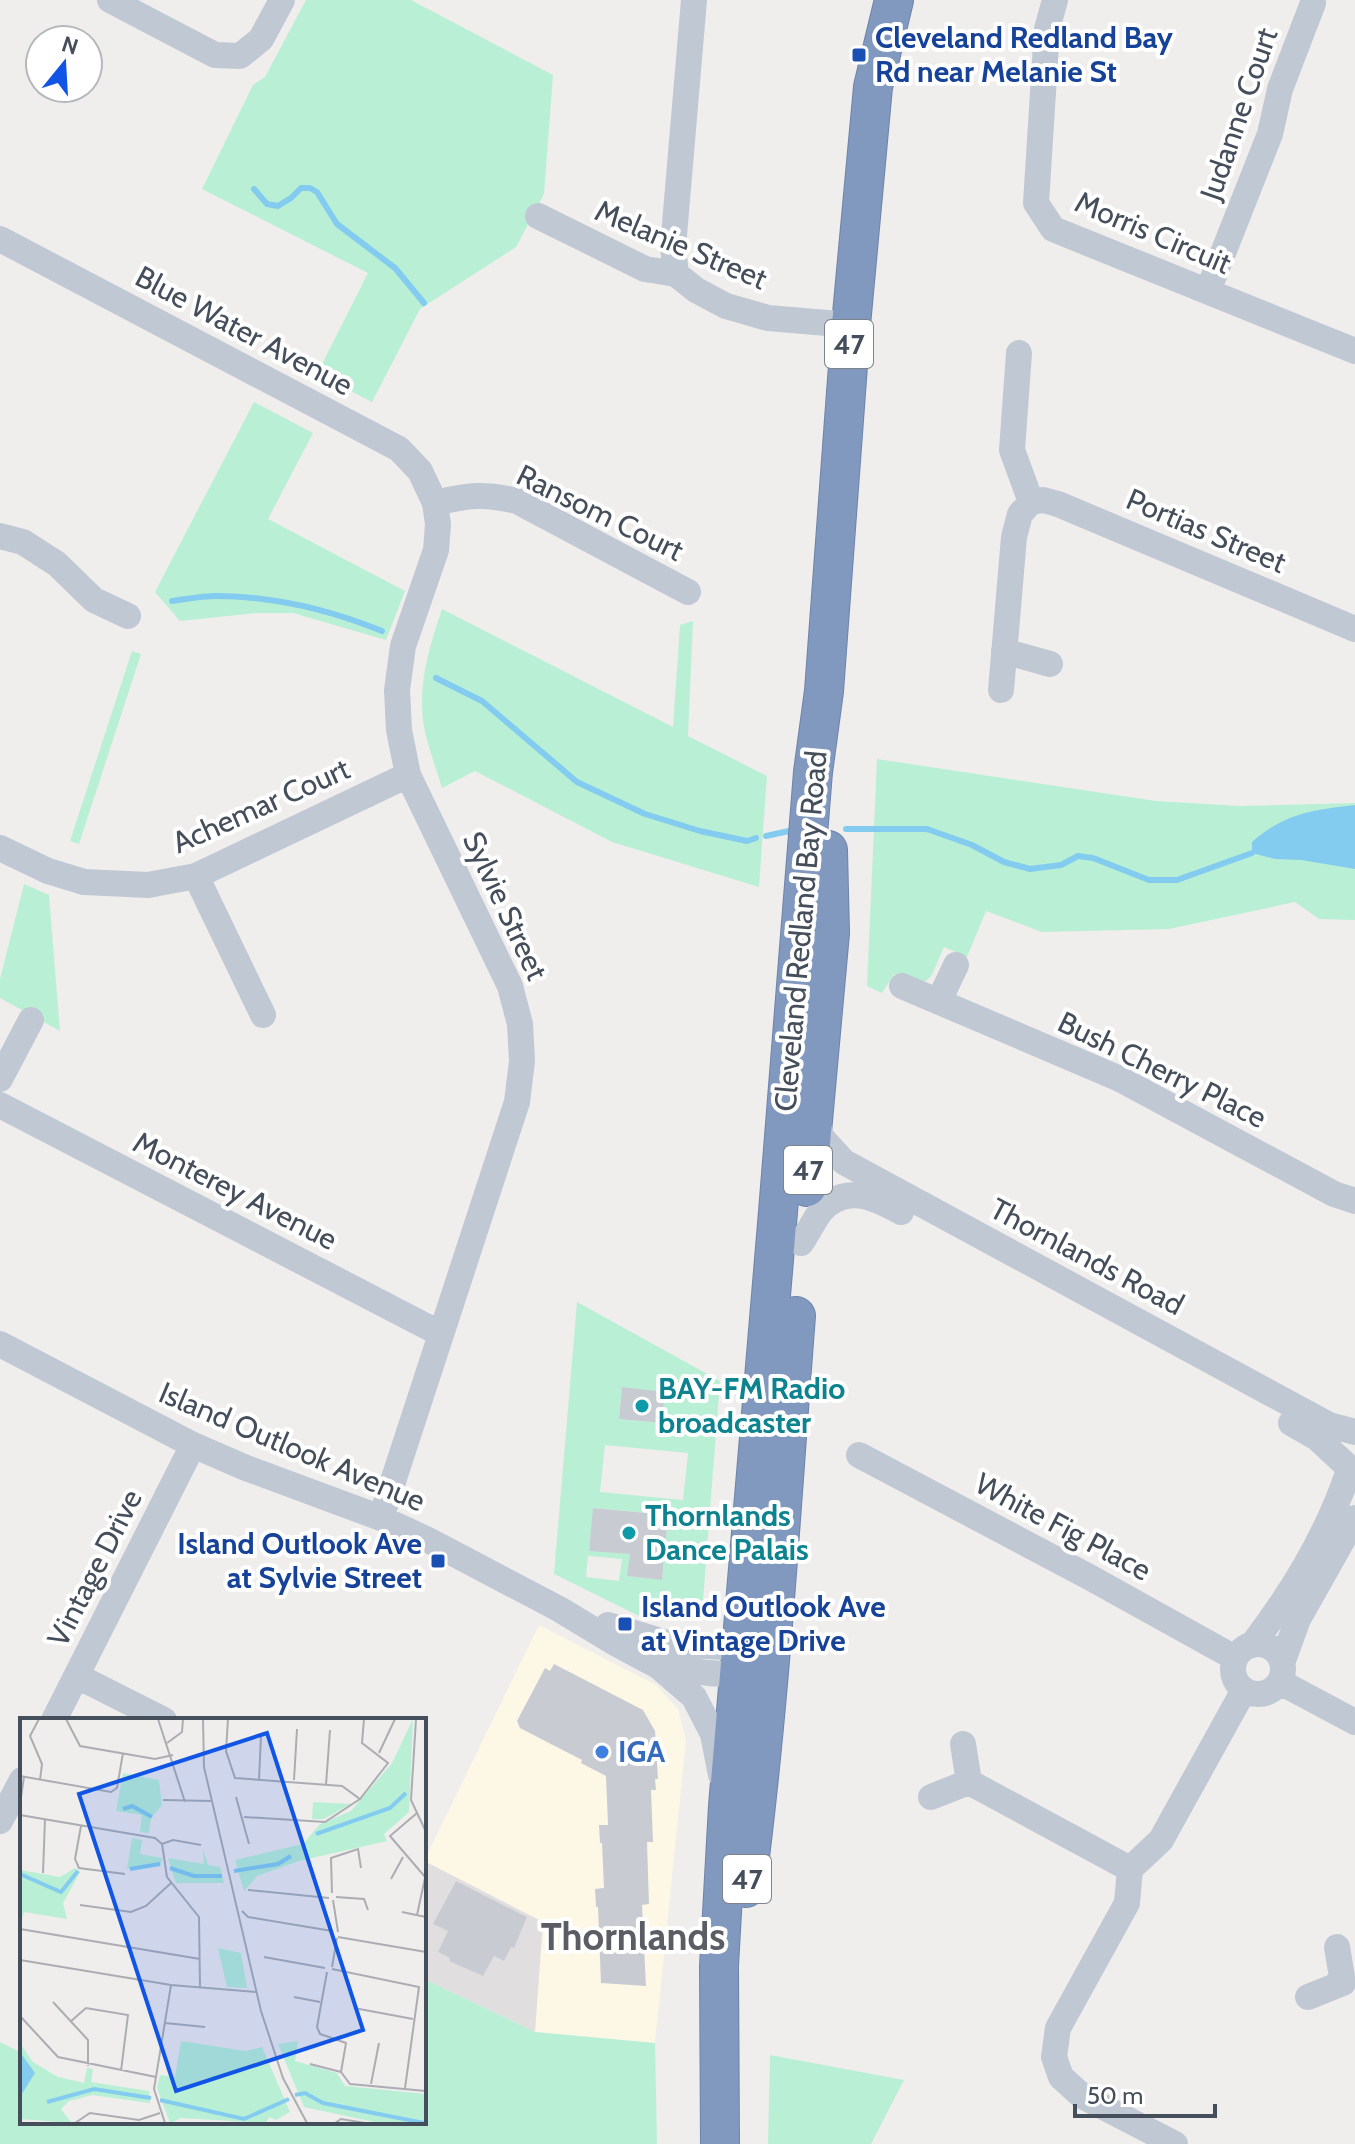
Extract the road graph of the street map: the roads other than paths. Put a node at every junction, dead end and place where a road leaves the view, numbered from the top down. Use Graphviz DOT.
graph roads {
  1 [pos="110,0"];
  2 [pos="282,0"];
  3 [pos="694,0"];
  4 [pos="894,0"];
  5 [pos="1055,0"];
  6 [pos="1313,3"];
  7 [pos="538,216"];
  8 [pos="0,239"];
  9 [pos="676,274"];
  10 [pos="1208,291"];
  11 [pos="851,325"];
  12 [pos="1355,351"];
  13 [pos="1019,353"];
  14 [pos="1031,502"];
  15 [pos="435,503"];
  16 [pos="0,536"];
  17 [pos="688,592"];
  18 [pos="128,616"];
  19 [pos="1355,629"];
  20 [pos="1004,651"];
  21 [pos="1050,664"];
  22 [pos="1001,690"];
  23 [pos="824,691"];
  24 [pos="408,775"];
  25 [pos="0,848"];
  26 [pos="196,876"];
  27 [pos="830,933"];
  28 [pos="956,965"];
  29 [pos="902,986"];
  30 [pos="939,1001"];
  31 [pos="263,1015"];
  32 [pos="31,1020"];
  33 [pos="789,1076"];
  34 [pos="0,1079"];
  35 [pos="0,1105"];
  36 [pos="813,1111"];
  37 [pos="1355,1201"];
  38 [pos="801,1243"];
  39 [pos="441,1334"];
  40 [pos="0,1344"];
  41 [pos="1355,1432"];
  42 [pos="1355,1439"];
  43 [pos="193,1445"];
  44 [pos="859,1455"];
  45 [pos="1350,1472"];
  46 [pos="381,1518"];
  47 [pos="1355,1518"];
  48 [pos="559,1609"];
  49 [pos="1244,1651"];
  50 [pos="755,1662"];
  51 [pos="658,1666"];
  52 [pos="1281,1672"];
  53 [pos="77,1676"];
  54 [pos="1244,1690"];
  55 [pos="55,1718"];
  56 [pos="160,1718"];
  57 [pos="1355,1722"];
  58 [pos="963,1744"];
  59 [pos="969,1782"];
  60 [pos="20,1784"];
  61 [pos="931,1797"];
  62 [pos="728,1806"];
  63 [pos="0,1821"];
  64 [pos="1130,1869"];
  65 [pos="1337,1947"];
  66 [pos="1349,1987"];
  67 [pos="1308,1997"];
  68 [pos="720,2081"];
  69 [pos="720,2144"];
  70 [pos="1175,2144"];
  1 -- 2 [label="street"];
  3 -- 9 [label="street"];
  4 -- 11 [label="highway, Cleveland Redland Bay Road / 47"];
  5 -- 10 [label="street, Morris Circuit"];
  6 -- 10 [label="street, Judanne Court"];
  7 -- 9 [label="street, Melanie Street"];
  8 -- 15 [label="street, Blue Water Avenue"];
  9 -- 11 [label="street, Melanie Street"];
  10 -- 12 [label="street, Morris Circuit"];
  11 -- 23 [label="highway, Cleveland Redland Bay Road / 47"];
  13 -- 14 [label="street"];
  14 -- 19 [label="street, Portias Street"];
  14 -- 20 [label="street"];
  15 -- 17 [label="street, Ransom Court"];
  15 -- 24 [label="street, Sylvie Street"];
  16 -- 18 [label="street"];
  20 -- 21 [label="street"];
  20 -- 22 [label="street"];
  23 -- 27 [label="highway, Cleveland Redland Bay Road / 47"];
  23 -- 33 [label="highway, Cleveland Redland Bay Road / 47"];
  24 -- 26 [label="street, Achemar Court"];
  24 -- 39 [label="street, Sylvie Street"];
  25 -- 26 [label="street, Achemar Court"];
  26 -- 31 [label="street"];
  27 -- 33 [label="highway"];
  27 -- 36 [label="highway, Cleveland Redland Bay Road / 47"];
  28 -- 30 [label="street"];
  29 -- 30 [label="street, Bush Cherry Place"];
  30 -- 37 [label="street, Bush Cherry Place"];
  32 -- 34 [label="street"];
  33 -- 50 [label="highway, Cleveland Redland Bay Road / 47"];
  35 -- 39 [label="street, Monterey Avenue"];
  36 -- 38 [label="highway, Cleveland Redland Bay Road / 47"];
  36 -- 41 [label="street, Thornlands Road"];
  38 -- 45 [label="street, Thornlands Road"];
  38 -- 50 [label="highway, Cleveland Redland Bay Road / 47"];
  39 -- 46 [label="street, Sylvie Street"];
  40 -- 43 [label="street, Island Outlook Avenue"];
  42 -- 45 [label="street"];
  43 -- 46 [label="street, Island Outlook Avenue"];
  43 -- 53 [label="street, Vintage Drive"];
  44 -- 49 [label="street, White Fig Place"];
  45 -- 49 [label="street"];
  46 -- 48 [label="street, Island Outlook Avenue"];
  47 -- 52 [label="street"];
  48 -- 50 [label="street, Island Outlook Avenue"];
  48 -- 51 [label="street, Island Outlook Avenue"];
  49 -- 52 [label="street"];
  49 -- 54 [label="street"];
  50 -- 51 [label="street, Island Outlook Avenue"];
  50 -- 62 [label="highway, Cleveland Redland Bay Road / 47"];
  50 -- 68 [label="highway, Cleveland Redland Bay Road / 47"];
  51 -- 62 [label="street"];
  52 -- 54 [label="street"];
  52 -- 57 [label="street"];
  53 -- 55 [label="street, Vintage Drive"];
  53 -- 56 [label="street"];
  54 -- 64 [label="street"];
  58 -- 59 [label="street"];
  59 -- 61 [label="street"];
  59 -- 64 [label="street"];
  60 -- 63 [label="street"];
  62 -- 68 [label="highway, Cleveland Redland Bay Road / 47"];
  64 -- 70 [label="street"];
  65 -- 66 [label="street"];
  66 -- 67 [label="street"];
  68 -- 69 [label="highway, Cleveland Redland Bay Road / 47"];
}
